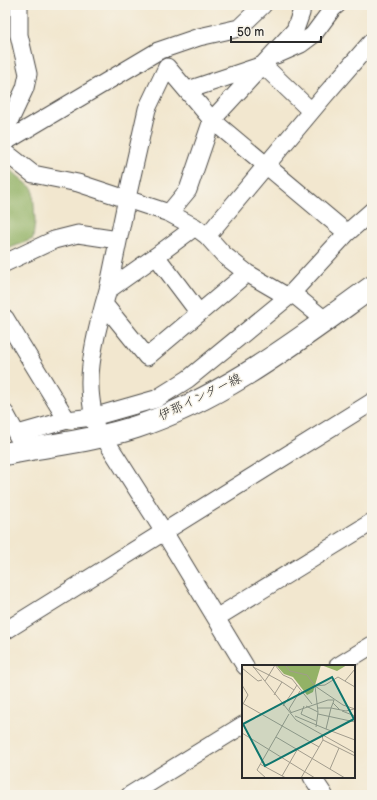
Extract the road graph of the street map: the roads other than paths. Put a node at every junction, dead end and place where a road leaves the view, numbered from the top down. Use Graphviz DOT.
graph roads {
  1 [pos="19,5"];
  2 [pos="263,5"];
  3 [pos="302,5"];
  4 [pos="337,5"];
  5 [pos="372,41"];
  6 [pos="158,51"];
  7 [pos="266,62"];
  8 [pos="167,67"];
  9 [pos="188,90"];
  10 [pos="312,111"];
  11 [pos="212,120"];
  12 [pos="5,131"];
  13 [pos="5,142"];
  14 [pos="5,152"];
  15 [pos="266,166"];
  16 [pos="127,198"];
  17 [pos="372,211"];
  18 [pos="169,213"];
  19 [pos="201,231"];
  20 [pos="347,234"];
  21 [pos="118,240"];
  22 [pos="156,256"];
  23 [pos="5,263"];
  24 [pos="247,273"];
  25 [pos="372,287"];
  26 [pos="290,295"];
  27 [pos="106,297"];
  28 [pos="199,313"];
  29 [pos="5,318"];
  30 [pos="325,320"];
  31 [pos="372,402"];
  32 [pos="5,413"];
  33 [pos="67,420"];
  34 [pos="98,430"];
  35 [pos="16,446"];
  36 [pos="372,522"];
  37 [pos="164,532"];
  38 [pos="216,618"];
  39 [pos="5,631"];
  40 [pos="372,645"];
  41 [pos="244,665"];
  42 [pos="340,665"];
  43 [pos="242,726"];
  44 [pos="313,778"];
  45 [pos="130,795"];
  46 [pos="324,795"];
  1 -- 12 [label="street"];
  2 -- 6 [label="street"];
  3 -- 7 [label="street"];
  4 -- 7 [label="street"];
  5 -- 10 [label="street"];
  6 -- 8 [label="street"];
  6 -- 13 [label="street"];
  7 -- 9 [label="street"];
  7 -- 10 [label="street"];
  7 -- 11 [label="street"];
  8 -- 9 [label="street"];
  8 -- 16 [label="street"];
  9 -- 11 [label="street"];
  10 -- 15 [label="street"];
  11 -- 15 [label="street"];
  11 -- 18 [label="street"];
  14 -- 16 [label="street"];
  15 -- 19 [label="street"];
  15 -- 20 [label="street"];
  16 -- 18 [label="street"];
  16 -- 21 [label="street"];
  17 -- 20 [label="street"];
  18 -- 19 [label="street"];
  19 -- 22 [label="street"];
  19 -- 24 [label="street"];
  20 -- 26 [label="street"];
  21 -- 23 [label="street"];
  21 -- 27 [label="street"];
  22 -- 27 [label="street"];
  22 -- 28 [label="street"];
  24 -- 26 [label="street"];
  24 -- 28 [label="street"];
  25 -- 30 [label="main road, 伊那インター線"];
  26 -- 30 [label="street"];
  26 -- 34 [label="street"];
  27 -- 28 [label="street"];
  27 -- 34 [label="street"];
  29 -- 33 [label="street"];
  30 -- 34 [label="main road, 伊那インター線"];
  31 -- 37 [label="street"];
  32 -- 35 [label="street"];
  33 -- 34 [label="street"];
  33 -- 35 [label="street"];
  34 -- 35 [label="main road, 伊那インター線"];
  34 -- 37 [label="street"];
  36 -- 38 [label="street"];
  37 -- 38 [label="street"];
  37 -- 39 [label="street"];
  38 -- 41 [label="street"];
  40 -- 42 [label="street"];
  43 -- 45 [label="street"];
  44 -- 46 [label="street"];
}
